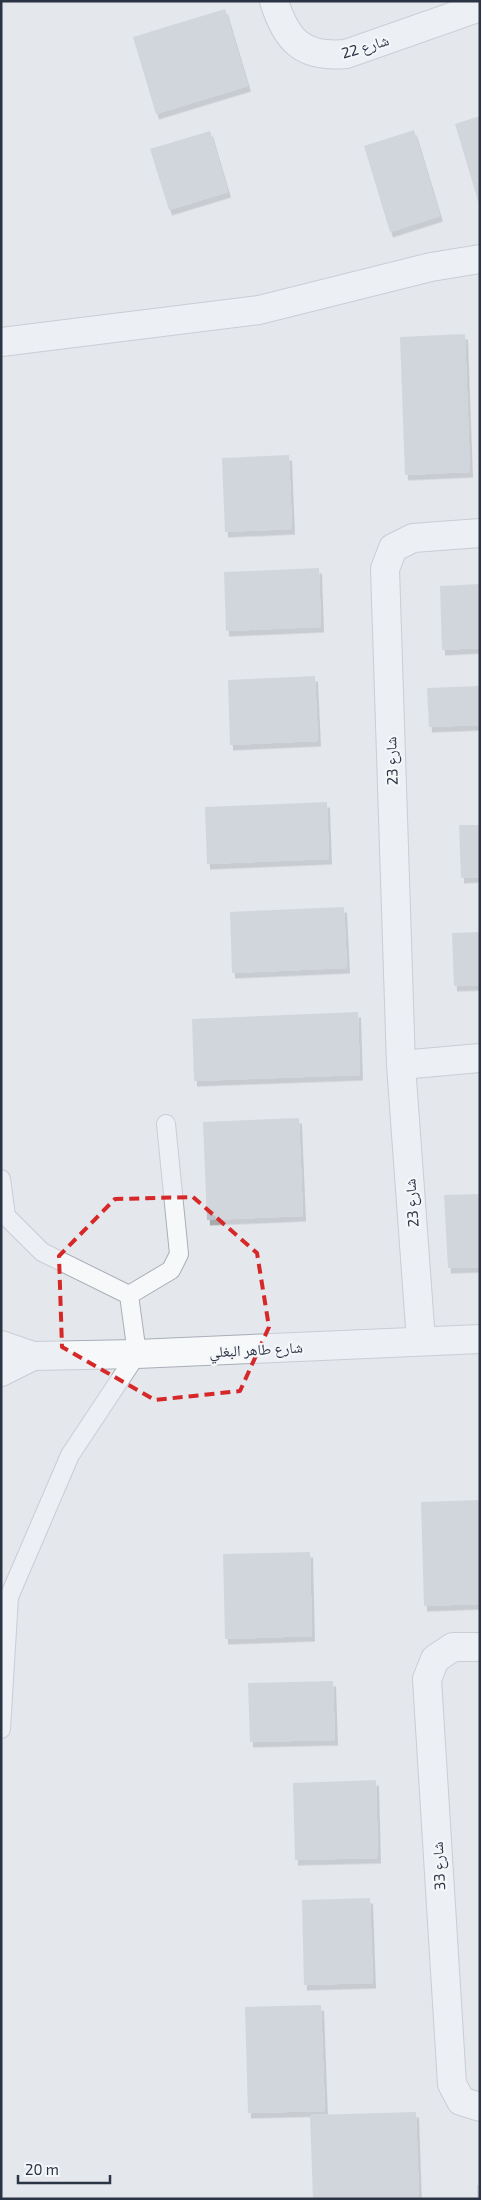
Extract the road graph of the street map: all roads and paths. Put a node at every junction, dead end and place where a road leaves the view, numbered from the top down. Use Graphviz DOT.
graph roads {
  1 [pos="274,1"];
  2 [pos="480,7"];
  3 [pos="480,260"];
  4 [pos="1,342"];
  5 [pos="480,533"];
  6 [pos="480,1058"];
  7 [pos="401,1065"];
  8 [pos="166,1124"];
  9 [pos="1,1179"];
  10 [pos="129,1295"];
  11 [pos="480,1338"];
  12 [pos="421,1341"];
  13 [pos="1,1345"];
  14 [pos="137,1354"];
  15 [pos="33,1356"];
  16 [pos="1,1372"];
  17 [pos="480,1646"];
  18 [pos="1,1729"];
  19 [pos="480,2107"];
  1 -- 2 [label="street, شارع 22"];
  3 -- 4 [label="street"];
  5 -- 7 [label="street, شارع 23"];
  6 -- 7 [label="street"];
  7 -- 12 [label="street, شارع 23"];
  8 -- 10 [label="lane"];
  9 -- 10 [label="lane"];
  10 -- 14 [label="lane"];
  11 -- 12 [label="street, شارع طاهر البغلي"];
  12 -- 14 [label="street, شارع طاهر البغلي"];
  13 -- 15 [label="street, شارع طاهر البغلي"];
  14 -- 15 [label="street, شارع طاهر البغلي"];
  14 -- 18 [label="lane"];
  15 -- 16 [label="street, شارع طاهر البغلي"];
  17 -- 19 [label="street, شارع 33"];
}
